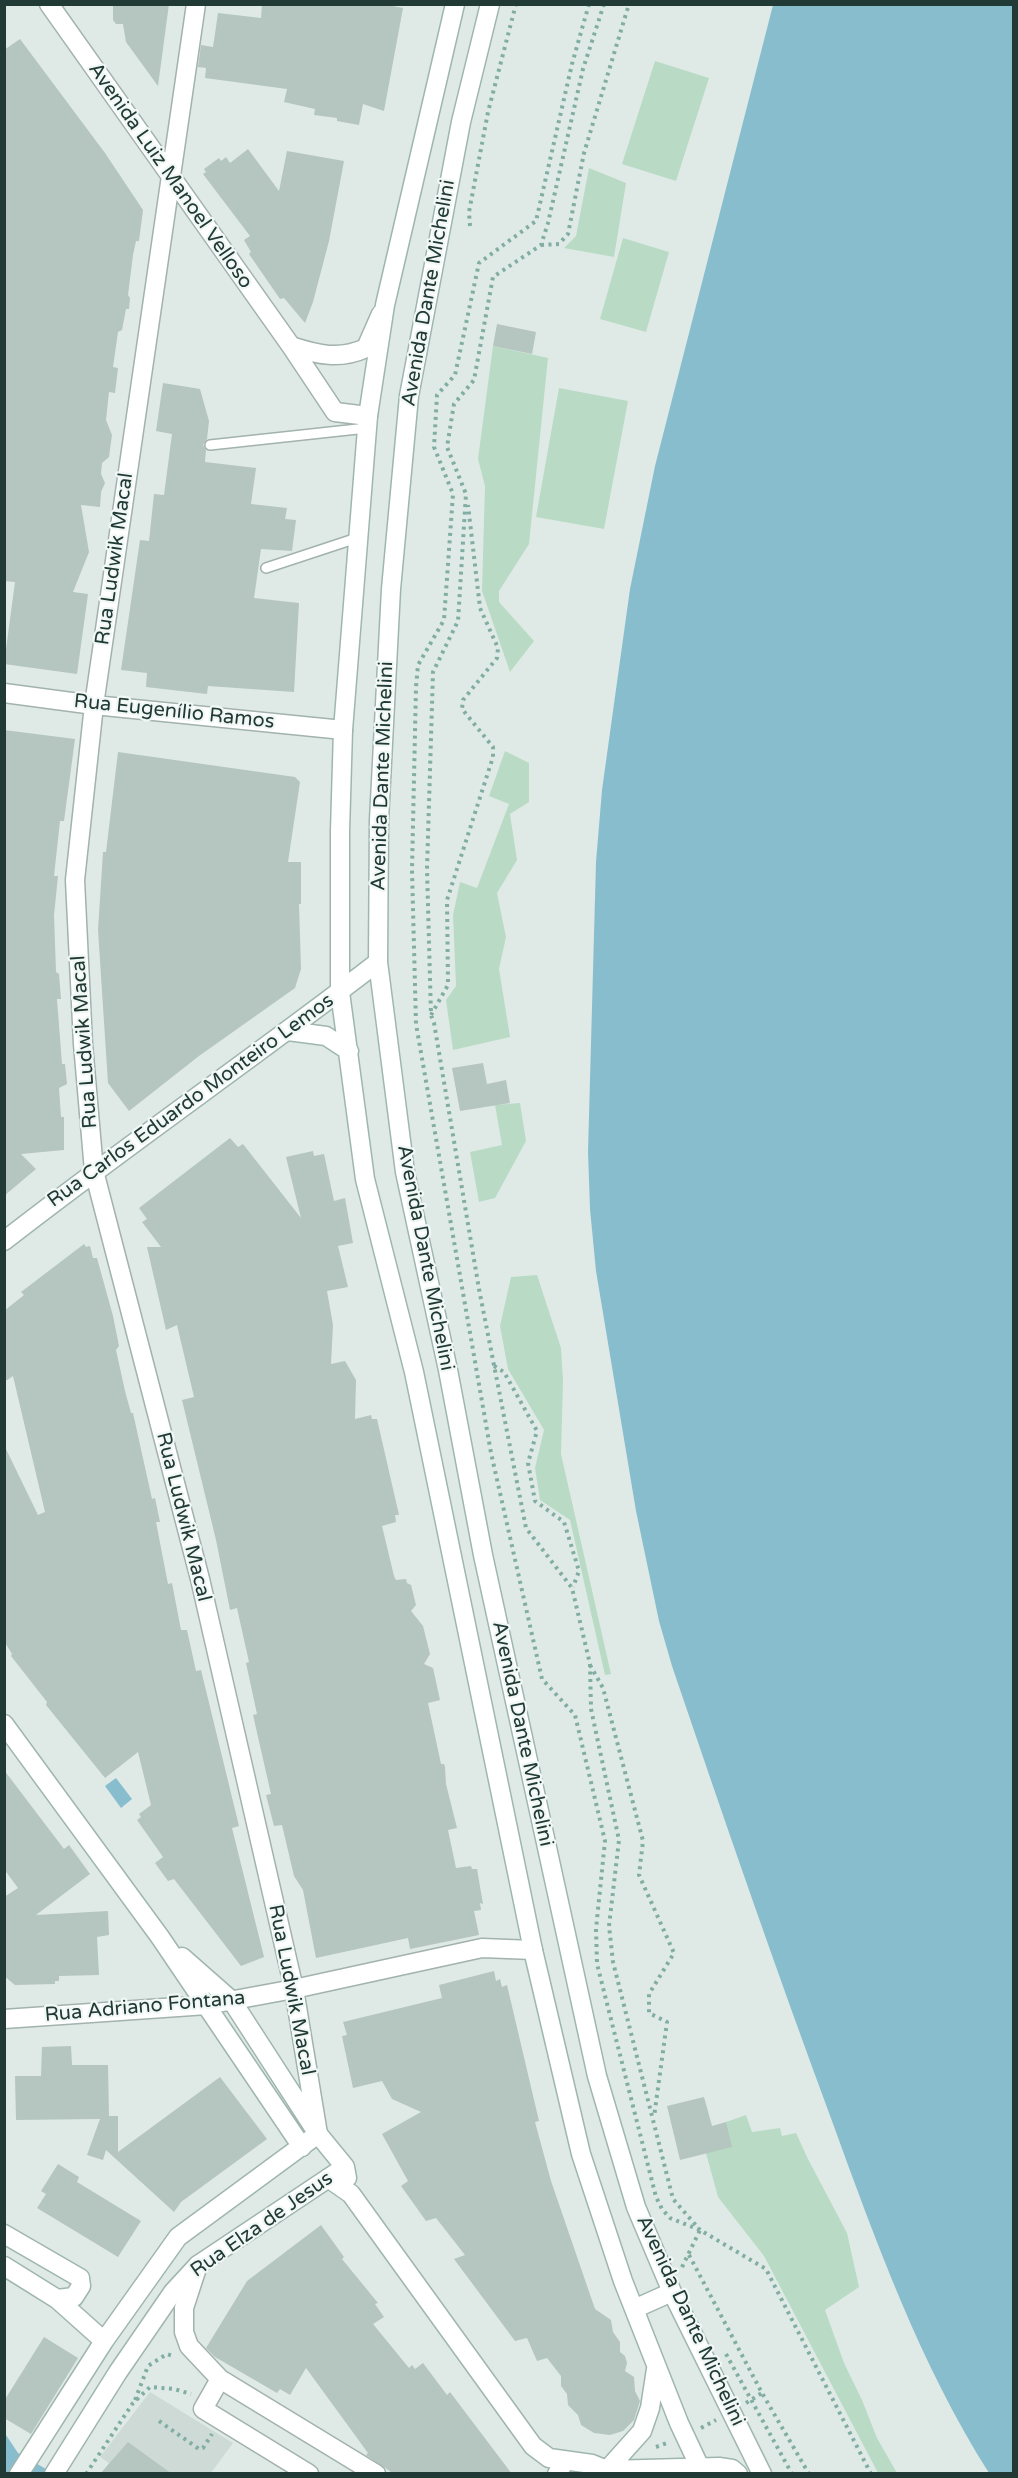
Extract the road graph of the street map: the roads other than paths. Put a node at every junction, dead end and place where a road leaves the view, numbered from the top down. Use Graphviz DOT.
graph roads {
  1 [pos="49,4"];
  2 [pos="196,4"];
  3 [pos="455,4"];
  4 [pos="490,4"];
  5 [pos="171,178"];
  6 [pos="385,305"];
  7 [pos="291,346"];
  8 [pos="368,422"];
  9 [pos="210,445"];
  10 [pos="357,538"];
  11 [pos="267,568"];
  12 [pos="4,693"];
  13 [pos="94,705"];
  14 [pos="344,730"];
  15 [pos="378,962"];
  16 [pos="339,992"];
  17 [pos="288,1031"];
  18 [pos="349,1051"];
  19 [pos="94,1171"];
  20 [pos="4,1241"];
  21 [pos="4,1724"];
  22 [pos="160,1937"];
  23 [pos="533,1950"];
  24 [pos="294,1989"];
  25 [pos="232,2001"];
  26 [pos="207,2005"];
  27 [pos="4,2019"];
  28 [pos="318,2134"];
  29 [pos="302,2147"];
  30 [pos="345,2167"];
  31 [pos="328,2178"];
  32 [pos="351,2194"];
  33 [pos="4,2234"];
  34 [pos="198,2265"];
  35 [pos="4,2266"];
  36 [pos="672,2292"];
  37 [pos="57,2299"];
  38 [pos="634,2309"];
  39 [pos="104,2341"];
  40 [pos="656,2367"];
  41 [pos="220,2379"];
  42 [pos="561,2467"];
  43 [pos="596,2469"];
  44 [pos="701,2471"];
  45 [pos="18,2474"];
  46 [pos="54,2474"];
  47 [pos="309,2474"];
  48 [pos="376,2474"];
  49 [pos="738,2474"];
  50 [pos="762,2474"];
  1 -- 5 [label="street, Avenida Luiz Manoel Velloso"];
  2 -- 5 [label="street, Rua Ludwik Macal"];
  3 -- 6 [label="street, Avenida Dante Michelini"];
  4 -- 15 [label="street, Avenida Dante Michelini"];
  5 -- 7 [label="street, Avenida Luiz Manoel Velloso"];
  5 -- 13 [label="street, Rua Ludwik Macal"];
  6 -- 7 [label="street"];
  6 -- 8 [label="street, Avenida Dante Michelini"];
  7 -- 8 [label="street, Avenida Luiz Manoel Velloso"];
  8 -- 9 [label="lane"];
  8 -- 10 [label="street, Avenida Dante Michelini"];
  10 -- 11 [label="lane"];
  10 -- 14 [label="street, Avenida Dante Michelini"];
  12 -- 13 [label="street, Rua Eugenílio Ramos"];
  13 -- 14 [label="street, Rua Eugenílio Ramos"];
  13 -- 19 [label="street, Rua Ludwik Macal"];
  14 -- 16 [label="street, Avenida Dante Michelini"];
  15 -- 16 [label="street, Rua Carlos Eduardo Monteiro Lemos"];
  15 -- 36 [label="street, Avenida Dante Michelini"];
  16 -- 17 [label="street, Rua Carlos Eduardo Monteiro Lemos"];
  16 -- 18 [label="street, Avenida Dante Michelini"];
  17 -- 18 [label="street"];
  17 -- 19 [label="street, Rua Carlos Eduardo Monteiro Lemos"];
  18 -- 23 [label="street, Avenida Dante Michelini"];
  19 -- 20 [label="street, Rua Carlos Eduardo Monteiro Lemos"];
  19 -- 24 [label="street, Rua Ludwik Macal"];
  21 -- 22 [label="street"];
  22 -- 25 [label="street"];
  22 -- 26 [label="street"];
  23 -- 24 [label="street, Rua Adriano Fontana"];
  23 -- 38 [label="street, Avenida Dante Michelini"];
  24 -- 25 [label="street, Rua Adriano Fontana"];
  24 -- 28 [label="street, Rua Ludwik Macal"];
  25 -- 26 [label="street, Rua Adriano Fontana"];
  25 -- 28 [label="street"];
  26 -- 27 [label="street, Rua Adriano Fontana"];
  26 -- 29 [label="street"];
  28 -- 29 [label="street, Rua Elza de Jesus"];
  28 -- 30 [label="street"];
  29 -- 39 [label="street, Rua Elza de Jesus"];
  30 -- 31 [label="street, Rua Elza de Jesus"];
  30 -- 32 [label="street"];
  31 -- 32 [label="street"];
  31 -- 34 [label="street, Rua Elza de Jesus"];
  32 -- 42 [label="street"];
  33 -- 37 [label="street"];
  34 -- 41 [label="street"];
  34 -- 46 [label="street, Rua Elza de Jesus"];
  35 -- 37 [label="street"];
  36 -- 38 [label="street"];
  36 -- 50 [label="street, Avenida Dante Michelini"];
  37 -- 39 [label="street"];
  38 -- 40 [label="street, Avenida Dante Michelini"];
  39 -- 45 [label="street, Rua Elza de Jesus"];
  40 -- 43 [label="street"];
  40 -- 44 [label="street, Avenida Dante Michelini"];
  41 -- 47 [label="street"];
  41 -- 48 [label="street"];
  42 -- 43 [label="street"];
  43 -- 44 [label="street"];
  44 -- 49 [label="street"];
}
